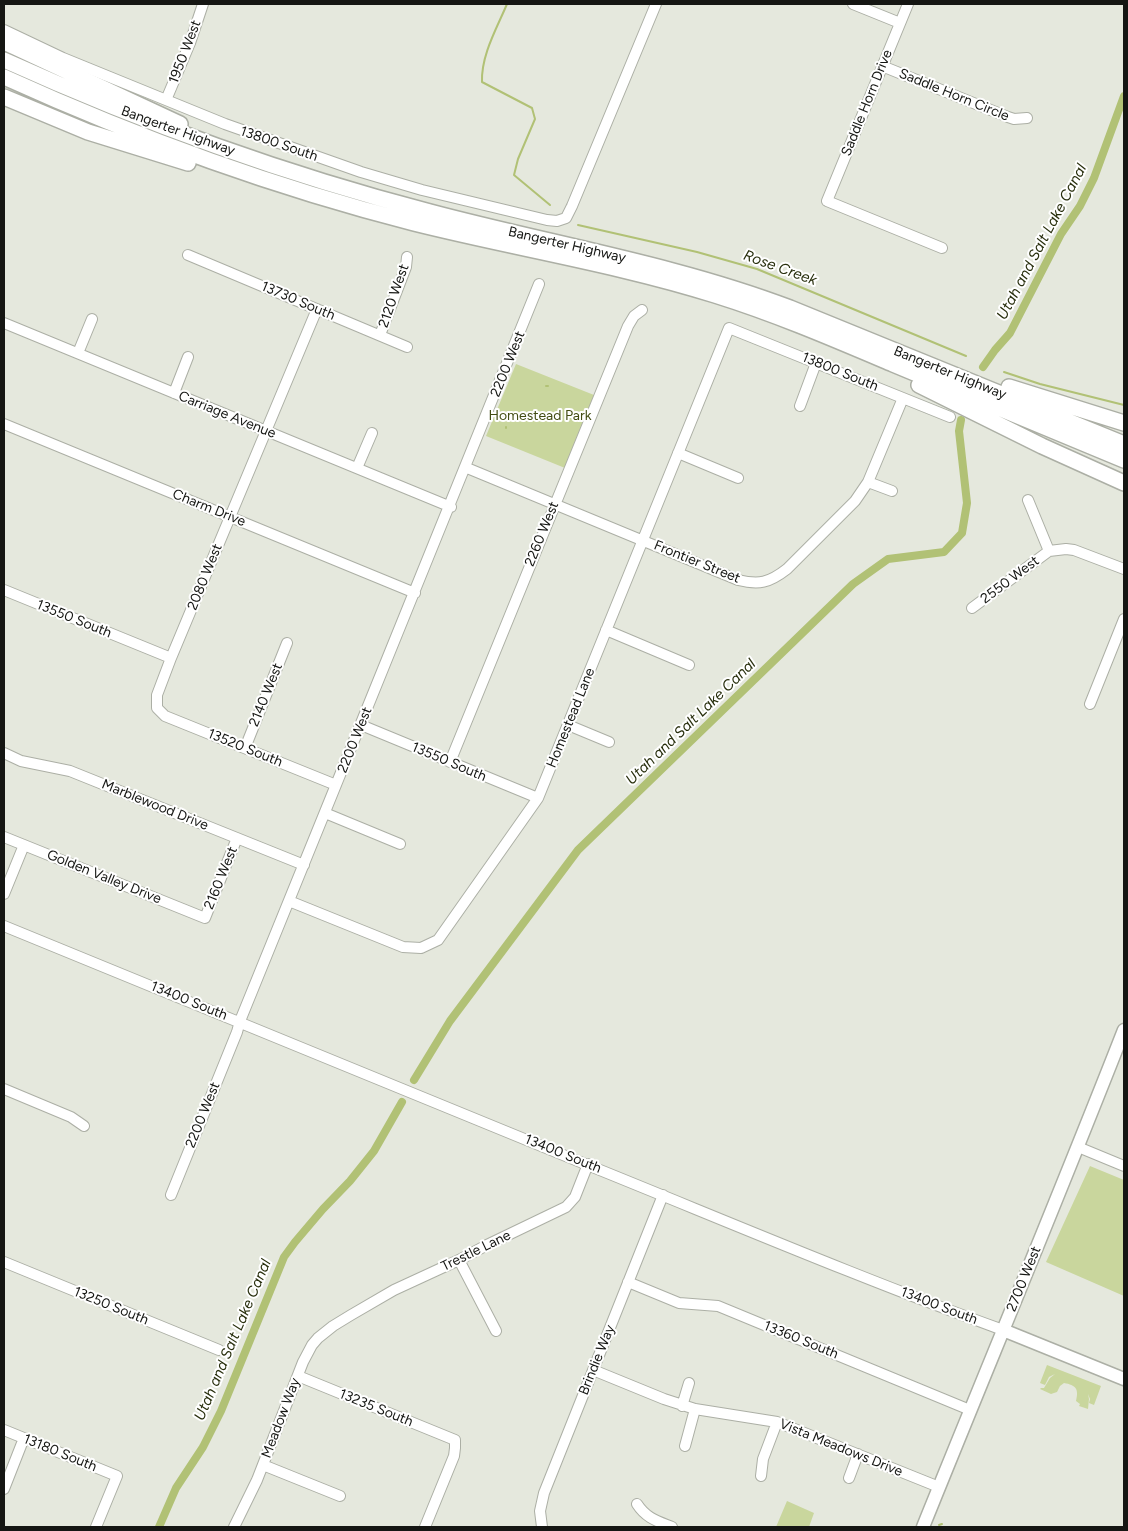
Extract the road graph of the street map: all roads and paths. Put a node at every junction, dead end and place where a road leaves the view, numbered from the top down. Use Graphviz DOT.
graph roads {
  1 [pos="203,4"];
  2 [pos="656,4"];
  3 [pos="853,4"];
  4 [pos="908,4"];
  5 [pos="900,23"];
  6 [pos="4,30"];
  7 [pos="4,42"];
  8 [pos="4,60"];
  9 [pos="882,66"];
  10 [pos="4,78"];
  11 [pos="4,97"];
  12 [pos="166,100"];
  13 [pos="1027,118"];
  14 [pos="284,169"];
  15 [pos="313,194"];
  16 [pos="942,248"];
  17 [pos="188,255"];
  18 [pos="407,257"];
  19 [pos="539,284"];
  20 [pos="317,309"];
  21 [pos="642,310"];
  22 [pos="92,319"];
  23 [pos="4,323"];
  24 [pos="729,328"];
  25 [pos="809,329"];
  26 [pos="852,333"];
  27 [pos="380,335"];
  28 [pos="407,347"];
  29 [pos="78,353"];
  30 [pos="188,357"];
  31 [pos="816,363"];
  32 [pos="174,392"];
  33 [pos="903,398"];
  34 [pos="800,406"];
  35 [pos="950,417"];
  36 [pos="1124,423"];
  37 [pos="4,424"];
  38 [pos="265,430"];
  39 [pos="372,433"];
  40 [pos="1124,444"];
  41 [pos="678,452"];
  42 [pos="1124,460"];
  43 [pos="357,468"];
  44 [pos="467,468"];
  45 [pos="738,478"];
  46 [pos="868,482"];
  47 [pos="1124,483"];
  48 [pos="892,491"];
  49 [pos="1028,500"];
  50 [pos="554,504"];
  51 [pos="450,507"];
  52 [pos="230,516"];
  53 [pos="642,540"];
  54 [pos="1049,552"];
  55 [pos="1124,569"];
  56 [pos="4,590"];
  57 [pos="415,593"];
  58 [pos="972,608"];
  59 [pos="1124,619"];
  60 [pos="606,630"];
  61 [pos="287,642"];
  62 [pos="171,658"];
  63 [pos="689,665"];
  64 [pos="1090,704"];
  65 [pos="157,708"];
  66 [pos="361,725"];
  67 [pos="568,725"];
  68 [pos="610,742"];
  69 [pos="244,748"];
  70 [pos="4,754"];
  71 [pos="450,762"];
  72 [pos="336,785"];
  73 [pos="538,798"];
  74 [pos="325,813"];
  75 [pos="4,837"];
  76 [pos="237,838"];
  77 [pos="400,844"];
  78 [pos="24,845"];
  79 [pos="304,865"];
  80 [pos="4,894"];
  81 [pos="289,900"];
  82 [pos="205,918"];
  83 [pos="4,926"];
  84 [pos="240,1021"];
  85 [pos="1124,1030"];
  86 [pos="4,1089"];
  87 [pos="84,1126"];
  88 [pos="1078,1147"];
  89 [pos="588,1164"];
  90 [pos="1124,1166"];
  91 [pos="171,1195"];
  92 [pos="663,1196"];
  93 [pos="460,1260"];
  94 [pos="4,1262"];
  95 [pos="628,1282"];
  96 [pos="343,1320"];
  97 [pos="1003,1330"];
  98 [pos="496,1331"];
  99 [pos="219,1350"];
  100 [pos="593,1370"];
  101 [pos="298,1376"];
  102 [pos="1124,1379"];
  103 [pos="690,1383"];
  104 [pos="682,1406"];
  105 [pos="694,1409"];
  106 [pos="970,1410"];
  107 [pos="777,1422"];
  108 [pos="4,1430"];
  109 [pos="24,1438"];
  110 [pos="685,1446"];
  111 [pos="858,1454"];
  112 [pos="263,1465"];
  113 [pos="761,1476"];
  114 [pos="849,1478"];
  115 [pos="939,1487"];
  116 [pos="4,1489"];
  117 [pos="340,1496"];
  118 [pos="637,1504"];
  119 [pos="96,1527"];
  120 [pos="234,1527"];
  121 [pos="425,1527"];
  122 [pos="542,1527"];
  123 [pos="672,1527"];
  124 [pos="923,1527"];
  1 -- 12 [label="street, 1950 West"];
  2 -- 12 [label="street, 13800 South"];
  3 -- 5 [label="street"];
  4 -- 5 [label="street, Saddle Horn Drive"];
  5 -- 9 [label="street, Saddle Horn Drive"];
  6 -- 12 [label="street, 13800 South"];
  7 -- 14 [label="highway"];
  8 -- 14 [label="highway, Bangerter Highway"];
  9 -- 13 [label="street, Saddle Horn Circle"];
  9 -- 16 [label="street, Saddle Horn Drive"];
  10 -- 15 [label="highway, Bangerter Highway"];
  11 -- 15 [label="highway"];
  14 -- 26 [label="highway, Bangerter Highway"];
  15 -- 25 [label="highway, Bangerter Highway"];
  17 -- 20 [label="street, 13730 South"];
  18 -- 27 [label="street, 2120 West"];
  19 -- 44 [label="street, 2200 West"];
  20 -- 27 [label="street, 13730 South"];
  20 -- 38 [label="street, 2080 West"];
  21 -- 50 [label="street, 2260 West"];
  22 -- 29 [label="street"];
  23 -- 29 [label="street, Carriage Avenue"];
  24 -- 31 [label="street, 13800 South"];
  24 -- 41 [label="street, Homestead Lane"];
  25 -- 42 [label="highway, Bangerter Highway"];
  25 -- 47 [label="highway"];
  26 -- 36 [label="highway"];
  26 -- 40 [label="highway, Bangerter Highway"];
  27 -- 28 [label="street, 13730 South"];
  29 -- 32 [label="street, Carriage Avenue"];
  30 -- 32 [label="street"];
  31 -- 33 [label="street, 13800 South"];
  31 -- 34 [label="street"];
  32 -- 38 [label="street, Carriage Avenue"];
  33 -- 35 [label="street, 13800 South"];
  33 -- 46 [label="street, Frontier Street"];
  37 -- 52 [label="street, Charm Drive"];
  38 -- 43 [label="street, Carriage Avenue"];
  38 -- 52 [label="street, 2080 West"];
  39 -- 43 [label="street"];
  41 -- 45 [label="street"];
  41 -- 53 [label="street, Homestead Lane"];
  43 -- 51 [label="street, Carriage Avenue"];
  44 -- 50 [label="street, Frontier Street"];
  44 -- 51 [label="street, 2200 West"];
  46 -- 48 [label="street"];
  46 -- 53 [label="street, Frontier Street"];
  49 -- 54 [label="street"];
  50 -- 53 [label="street, Frontier Street"];
  50 -- 71 [label="street, 2260 West"];
  51 -- 57 [label="street, 2200 West"];
  52 -- 57 [label="street, Charm Drive"];
  52 -- 62 [label="street, 2080 West"];
  53 -- 60 [label="street, Homestead Lane"];
  54 -- 55 [label="street"];
  54 -- 58 [label="street, 2550 West"];
  56 -- 62 [label="street, 13550 South"];
  57 -- 66 [label="street, 2200 West"];
  59 -- 64 [label="street"];
  60 -- 63 [label="street"];
  60 -- 67 [label="street, Homestead Lane"];
  61 -- 69 [label="street, 2140 West"];
  62 -- 65 [label="street, 2080 West"];
  65 -- 69 [label="street, 13520 South"];
  66 -- 71 [label="street, 13550 South"];
  66 -- 72 [label="street, 2200 West"];
  67 -- 68 [label="street"];
  67 -- 73 [label="street, Homestead Lane"];
  69 -- 72 [label="street, 13520 South"];
  70 -- 76 [label="street, Marblewood Drive"];
  71 -- 73 [label="street, 13550 South"];
  72 -- 74 [label="street, 2200 West"];
  73 -- 81 [label="street, Homestead Lane"];
  74 -- 77 [label="street"];
  74 -- 79 [label="street, 2200 West"];
  75 -- 78 [label="street, Golden Valley Drive"];
  76 -- 79 [label="street, Marblewood Drive"];
  76 -- 82 [label="street, 2160 West"];
  78 -- 80 [label="street"];
  78 -- 82 [label="street, Golden Valley Drive"];
  79 -- 81 [label="street, 2200 West"];
  81 -- 84 [label="street, 2200 West"];
  83 -- 84 [label="street, 13400 South"];
  84 -- 89 [label="street, 13400 South"];
  84 -- 91 [label="street, 2200 West"];
  85 -- 88 [label="main road, 2700 West"];
  86 -- 87 [label="street"];
  88 -- 90 [label="street"];
  88 -- 97 [label="main road, 2700 West"];
  89 -- 92 [label="street, 13400 South"];
  89 -- 93 [label="street, Trestle Lane"];
  92 -- 95 [label="street, Brindie Way"];
  92 -- 97 [label="street, 13400 South"];
  93 -- 96 [label="street, Trestle Lane"];
  93 -- 98 [label="street"];
  94 -- 99 [label="street, 13250 South"];
  95 -- 100 [label="street, Brindie Way"];
  95 -- 106 [label="street, 13360 South"];
  96 -- 101 [label="street, Meadow Way"];
  97 -- 102 [label="main road, 13400 South"];
  97 -- 106 [label="main road, 2700 West"];
  100 -- 104 [label="street, Vista Meadows Drive"];
  100 -- 122 [label="street, Brindie Way"];
  101 -- 112 [label="street, Meadow Way"];
  101 -- 121 [label="street, 13235 South"];
  103 -- 104 [label="street"];
  104 -- 105 [label="street, Vista Meadows Drive"];
  105 -- 107 [label="street, Vista Meadows Drive"];
  105 -- 110 [label="street"];
  106 -- 115 [label="main road, 2700 West"];
  107 -- 111 [label="street, Vista Meadows Drive"];
  107 -- 113 [label="street"];
  108 -- 109 [label="street, 13180 South"];
  109 -- 116 [label="street"];
  109 -- 119 [label="street, 13180 South"];
  111 -- 114 [label="street"];
  111 -- 115 [label="street, Vista Meadows Drive"];
  112 -- 117 [label="street"];
  112 -- 120 [label="street, Meadow Way"];
  115 -- 124 [label="main road, 2700 West"];
  118 -- 123 [label="street"];
}
